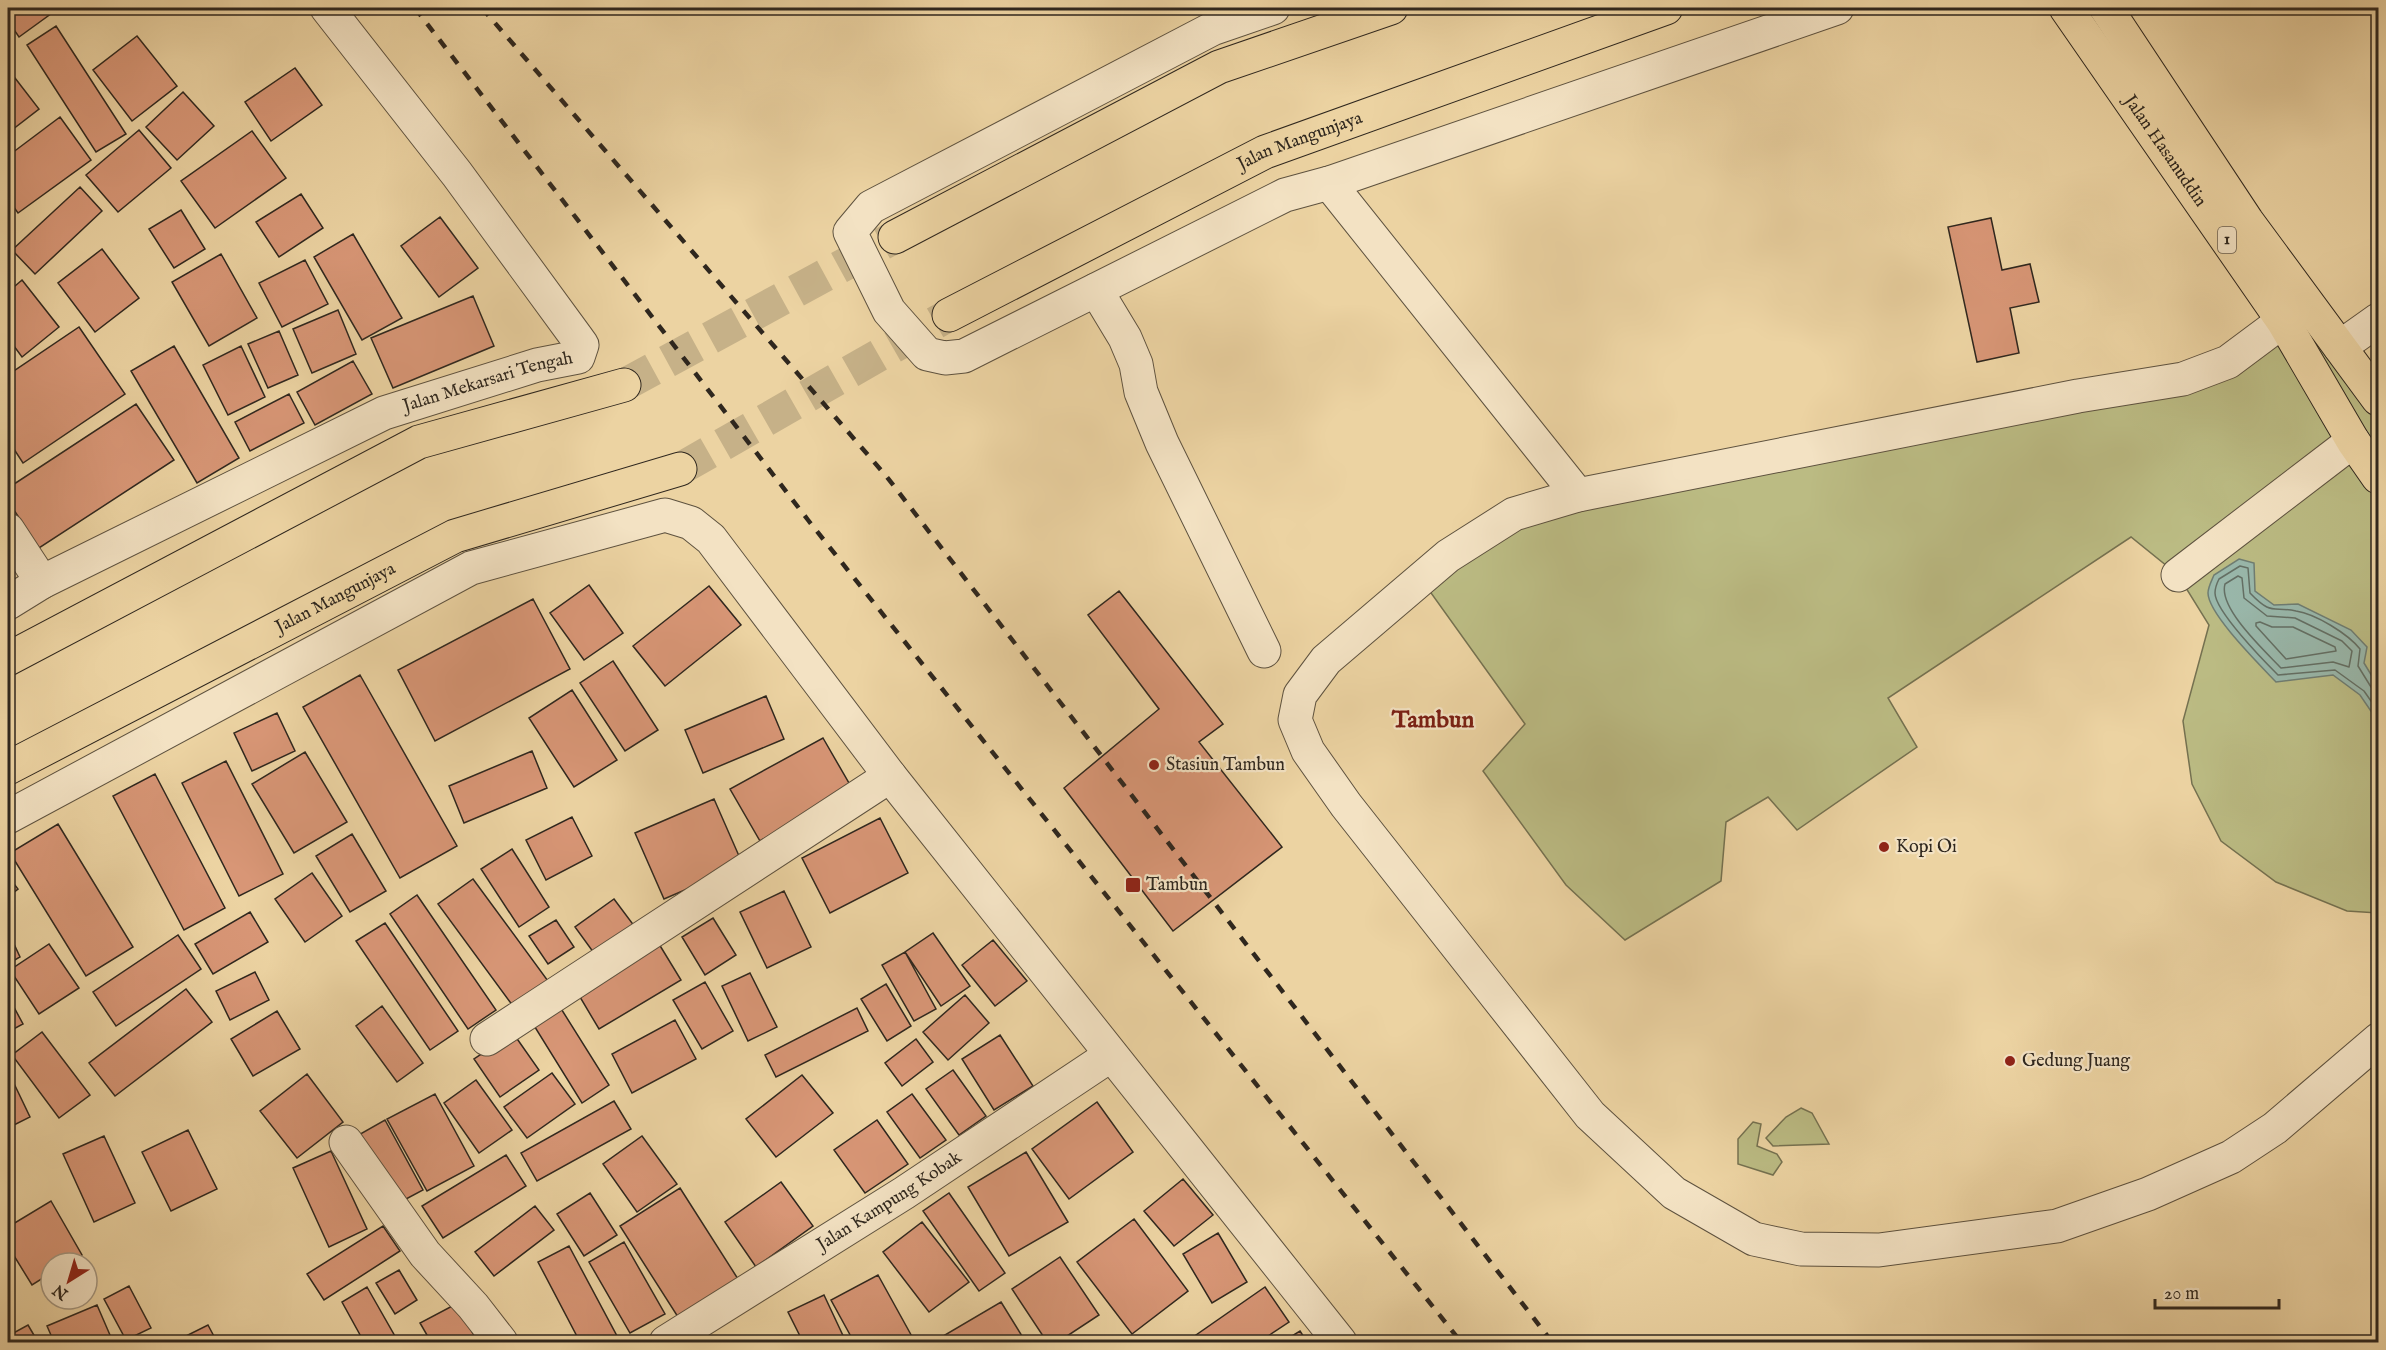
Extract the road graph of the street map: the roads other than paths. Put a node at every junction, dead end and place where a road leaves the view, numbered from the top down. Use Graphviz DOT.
graph roads {
  1 [pos="327,8"];
  2 [pos="1273,8"];
  3 [pos="1391,8"];
  4 [pos="1666,8"];
  5 [pos="1837,8"];
  6 [pos="2066,8"];
  7 [pos="2106,8"];
  8 [pos="1329,183"];
  9 [pos="895,237"];
  10 [pos="1096,290"];
  11 [pos="949,315"];
  12 [pos="2379,320"];
  13 [pos="2283,321"];
  14 [pos="2340,347"];
  15 [pos="624,385"];
  16 [pos="2379,399"];
  17 [pos="2353,441"];
  18 [pos="680,469"];
  19 [pos="2379,477"];
  20 [pos="1578,495"];
  21 [pos="8,530"];
  22 [pos="2178,575"];
  23 [pos="42,582"];
  24 [pos="8,603"];
  25 [pos="1264,651"];
  26 [pos="8,660"];
  27 [pos="8,768"];
  28 [pos="890,776"];
  29 [pos="8,817"];
  30 [pos="488,1039"];
  31 [pos="2379,1040"];
  32 [pos="1111,1055"];
  33 [pos="346,1142"];
  34 [pos="501,1342"];
  35 [pos="666,1342"];
  36 [pos="1340,1342"];
  1 -- 23 [label="street, Jalan Mekarsari Tengah"];
  2 -- 10 [label="street"];
  3 -- 9 [label="main road"];
  4 -- 11 [label="main road, Jalan Mangunjaya"];
  5 -- 8 [label="street"];
  6 -- 13 [label="main road, Jalan Hasanuddin / 1"];
  7 -- 14 [label="main road, Jalan Hasanuddin / 1"];
  8 -- 10 [label="street"];
  8 -- 20 [label="street"];
  10 -- 25 [label="street"];
  12 -- 14 [label="street"];
  13 -- 17 [label="main road, Jalan Hasanuddin / 1"];
  13 -- 20 [label="street"];
  14 -- 16 [label="main road, Jalan Hasanuddin / 1"];
  15 -- 26 [label="main road"];
  17 -- 19 [label="main road, Jalan Hasanuddin / 1"];
  17 -- 22 [label="street"];
  18 -- 27 [label="main road, Jalan Mangunjaya"];
  20 -- 31 [label="street"];
  21 -- 23 [label="street"];
  23 -- 24 [label="street, Jalan Mekarsari Tengah"];
  28 -- 29 [label="street"];
  28 -- 30 [label="street"];
  28 -- 32 [label="street"];
  32 -- 35 [label="street, Jalan Kampung Kobak"];
  32 -- 36 [label="street"];
  33 -- 34 [label="street"];
}
